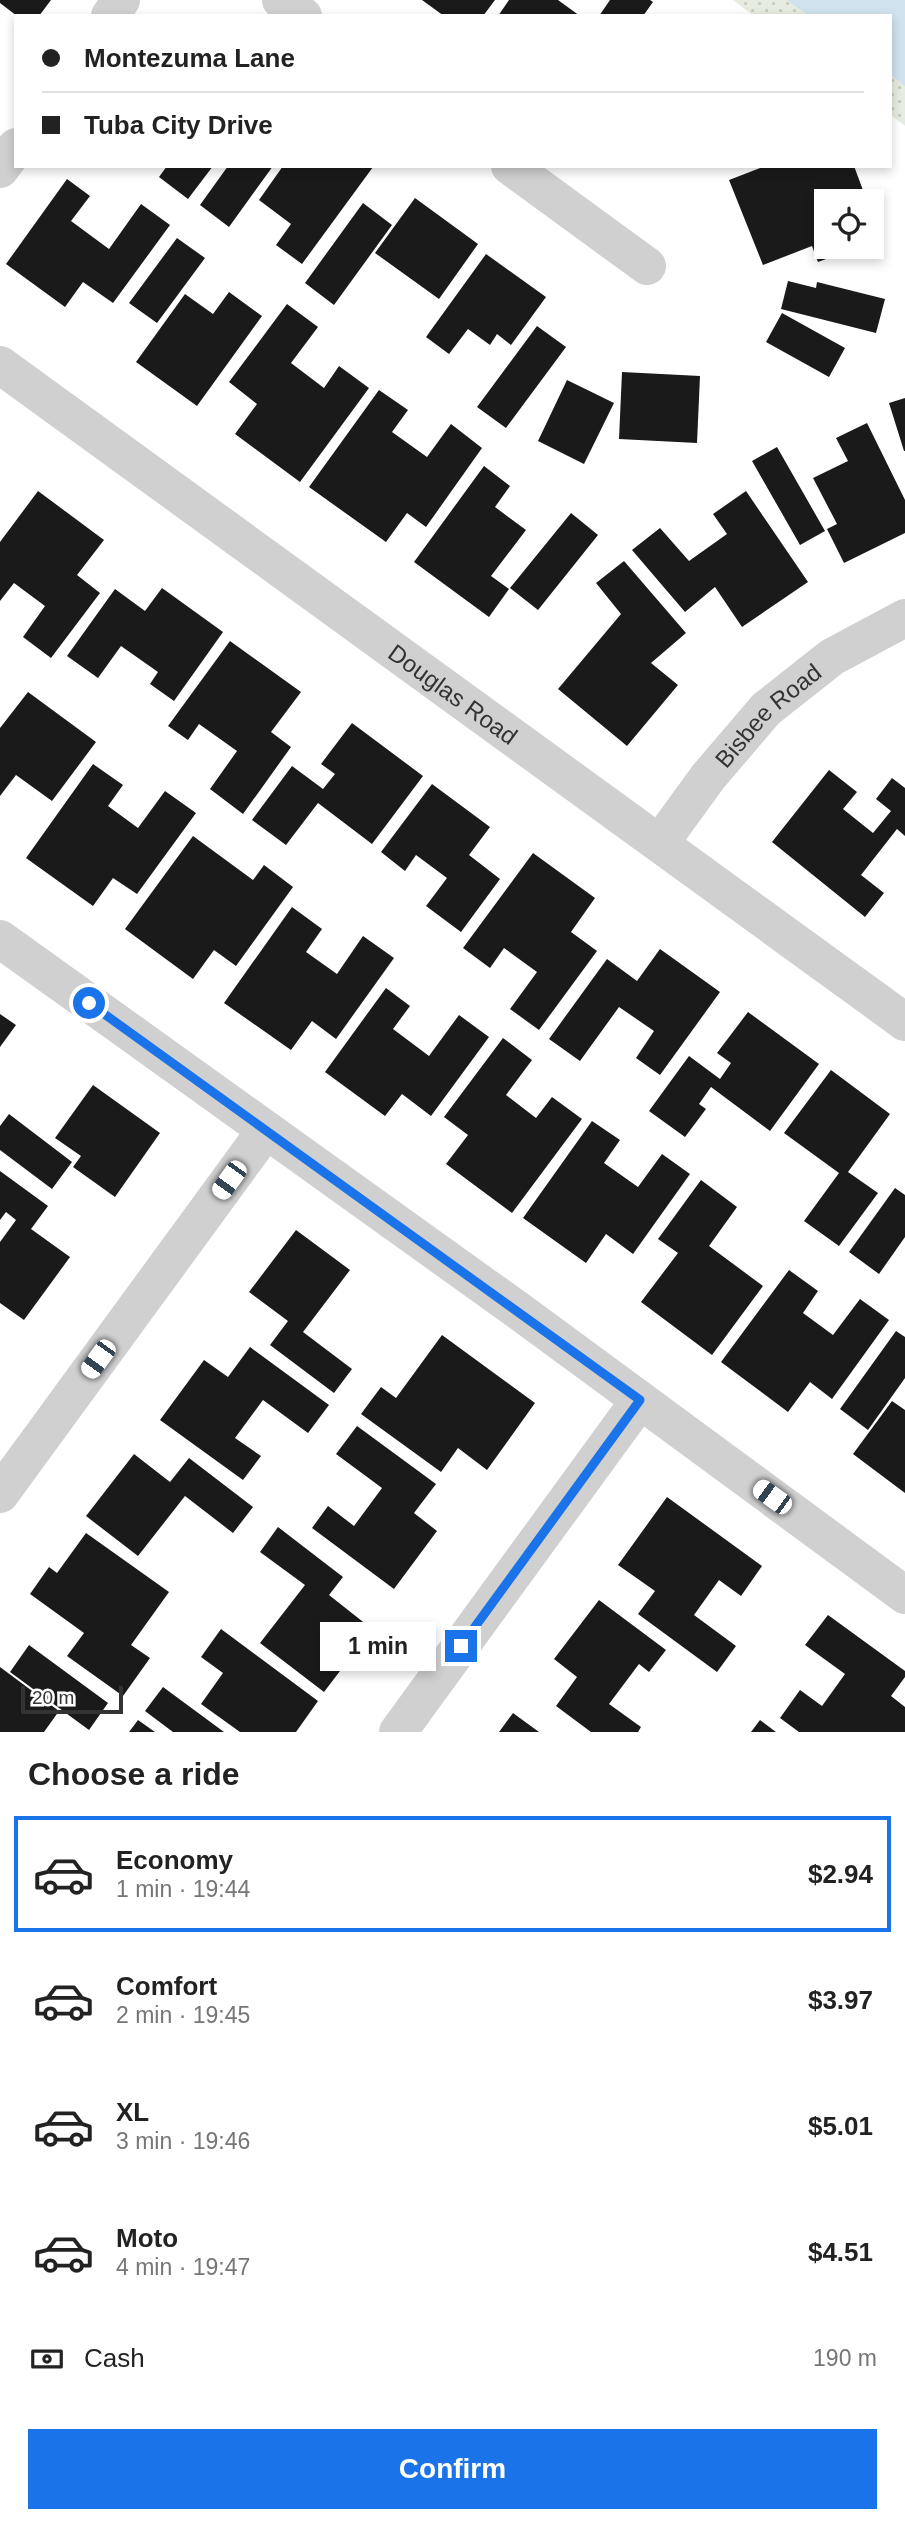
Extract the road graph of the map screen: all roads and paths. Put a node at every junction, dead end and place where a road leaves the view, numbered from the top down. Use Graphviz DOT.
graph roads {
  1 [pos="281,0"];
  2 [pos="300,14"];
  3 [pos="14,150"];
  4 [pos="513,168"];
  5 [pos="0,169"];
  6 [pos="647,266"];
  7 [pos="0,365"];
  8 [pos="905,618"];
  9 [pos="660,843"];
  10 [pos="0,939"];
  11 [pos="905,1022"];
  12 [pos="265,1130"];
  13 [pos="640,1400"];
  14 [pos="0,1494"];
  15 [pos="905,1595"];
  16 [pos="398,1732"];
  1 -- 2 [label="street"];
  3 -- 5 [label="street"];
  4 -- 6 [label="street"];
  7 -- 9 [label="street, Douglas Road"];
  8 -- 9 [label="street, Bisbee Road"];
  9 -- 11 [label="street, Douglas Road"];
  10 -- 12 [label="street"];
  12 -- 13 [label="street"];
  12 -- 14 [label="street"];
  13 -- 15 [label="street"];
  13 -- 16 [label="street"];
}
